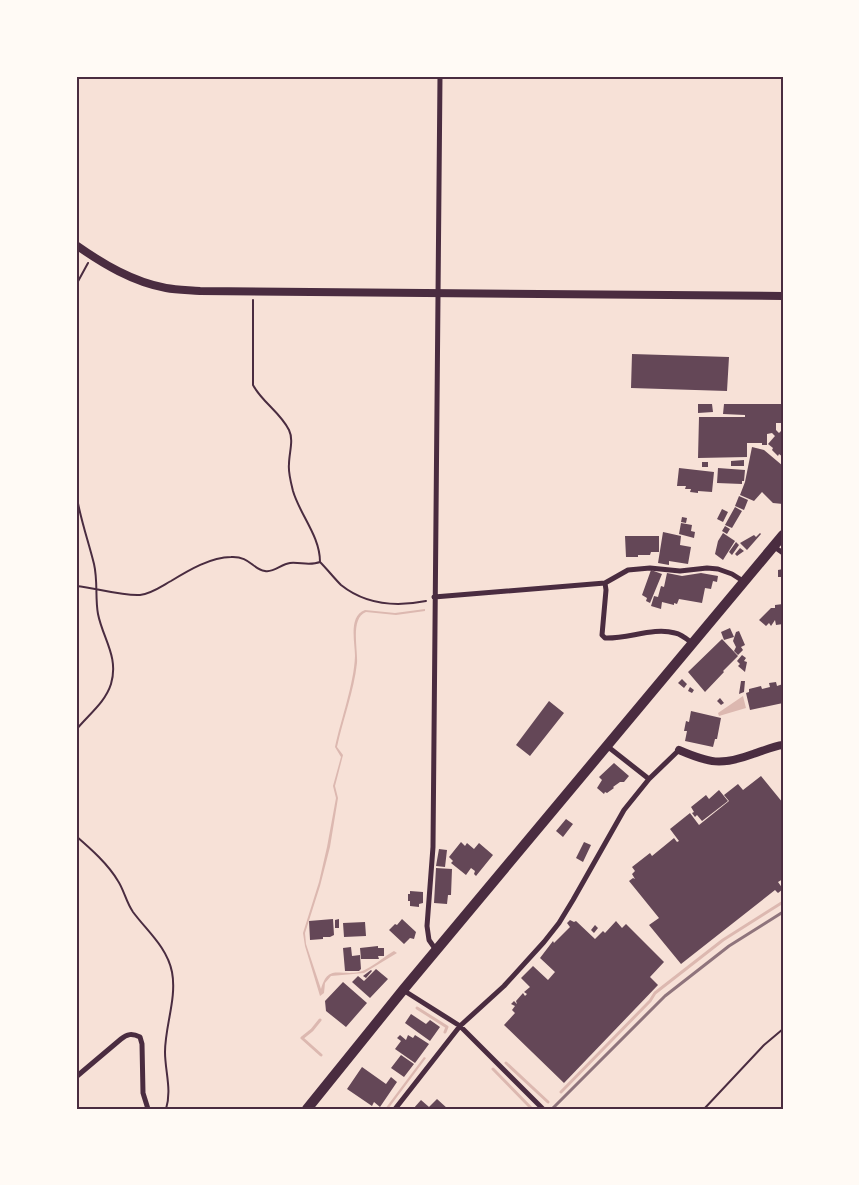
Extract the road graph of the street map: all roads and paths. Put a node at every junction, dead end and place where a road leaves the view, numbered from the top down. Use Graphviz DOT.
graph roads {
  1 [pos="440,76"];
  2 [pos="76,245"];
  3 [pos="92,256"];
  4 [pos="76,286"];
  5 [pos="438,294"];
  6 [pos="783,296"];
  7 [pos="253,297"];
  8 [pos="76,472"];
  9 [pos="76,476"];
  10 [pos="76,493"];
  11 [pos="783,535"];
  12 [pos="773,546"];
  13 [pos="783,553"];
  14 [pos="320,562"];
  15 [pos="743,582"];
  16 [pos="605,583"];
  17 [pos="76,586"];
  18 [pos="96,588"];
  19 [pos="434,597"];
  20 [pos="692,643"];
  21 [pos="76,730"];
  22 [pos="607,746"];
  23 [pos="783,746"];
  24 [pos="679,750"];
  25 [pos="649,779"];
  26 [pos="76,836"];
  27 [pos="436,950"];
  28 [pos="403,990"];
  29 [pos="460,1026"];
  30 [pos="783,1029"];
  31 [pos="76,1077"];
  32 [pos="148,1109"];
  33 [pos="166,1109"];
  34 [pos="307,1109"];
  35 [pos="395,1109"];
  36 [pos="543,1109"];
  37 [pos="704,1109"];
  1 -- 5 [label="street"];
  2 -- 3 [label="street"];
  3 -- 4 [label="path"];
  3 -- 5 [label="street"];
  5 -- 6 [label="street"];
  5 -- 19 [label="street"];
  7 -- 14 [label="path"];
  8 -- 9 [label="path"];
  10 -- 18 [label="path"];
  11 -- 12 [label="main road"];
  12 -- 13 [label="street"];
  12 -- 15 [label="main road"];
  14 -- 18 [label="path"];
  14 -- 19 [label="path"];
  15 -- 16 [label="street"];
  15 -- 20 [label="main road"];
  16 -- 19 [label="street"];
  16 -- 20 [label="street"];
  17 -- 18 [label="path"];
  18 -- 21 [label="path"];
  19 -- 27 [label="street"];
  20 -- 22 [label="main road"];
  22 -- 25 [label="street"];
  22 -- 27 [label="main road"];
  23 -- 24 [label="street"];
  24 -- 25 [label="street"];
  25 -- 29 [label="street"];
  26 -- 33 [label="path"];
  27 -- 28 [label="main road"];
  28 -- 29 [label="street"];
  28 -- 34 [label="main road"];
  29 -- 35 [label="street"];
  29 -- 36 [label="street"];
  30 -- 37 [label="path"];
  31 -- 32 [label="street"];
}
